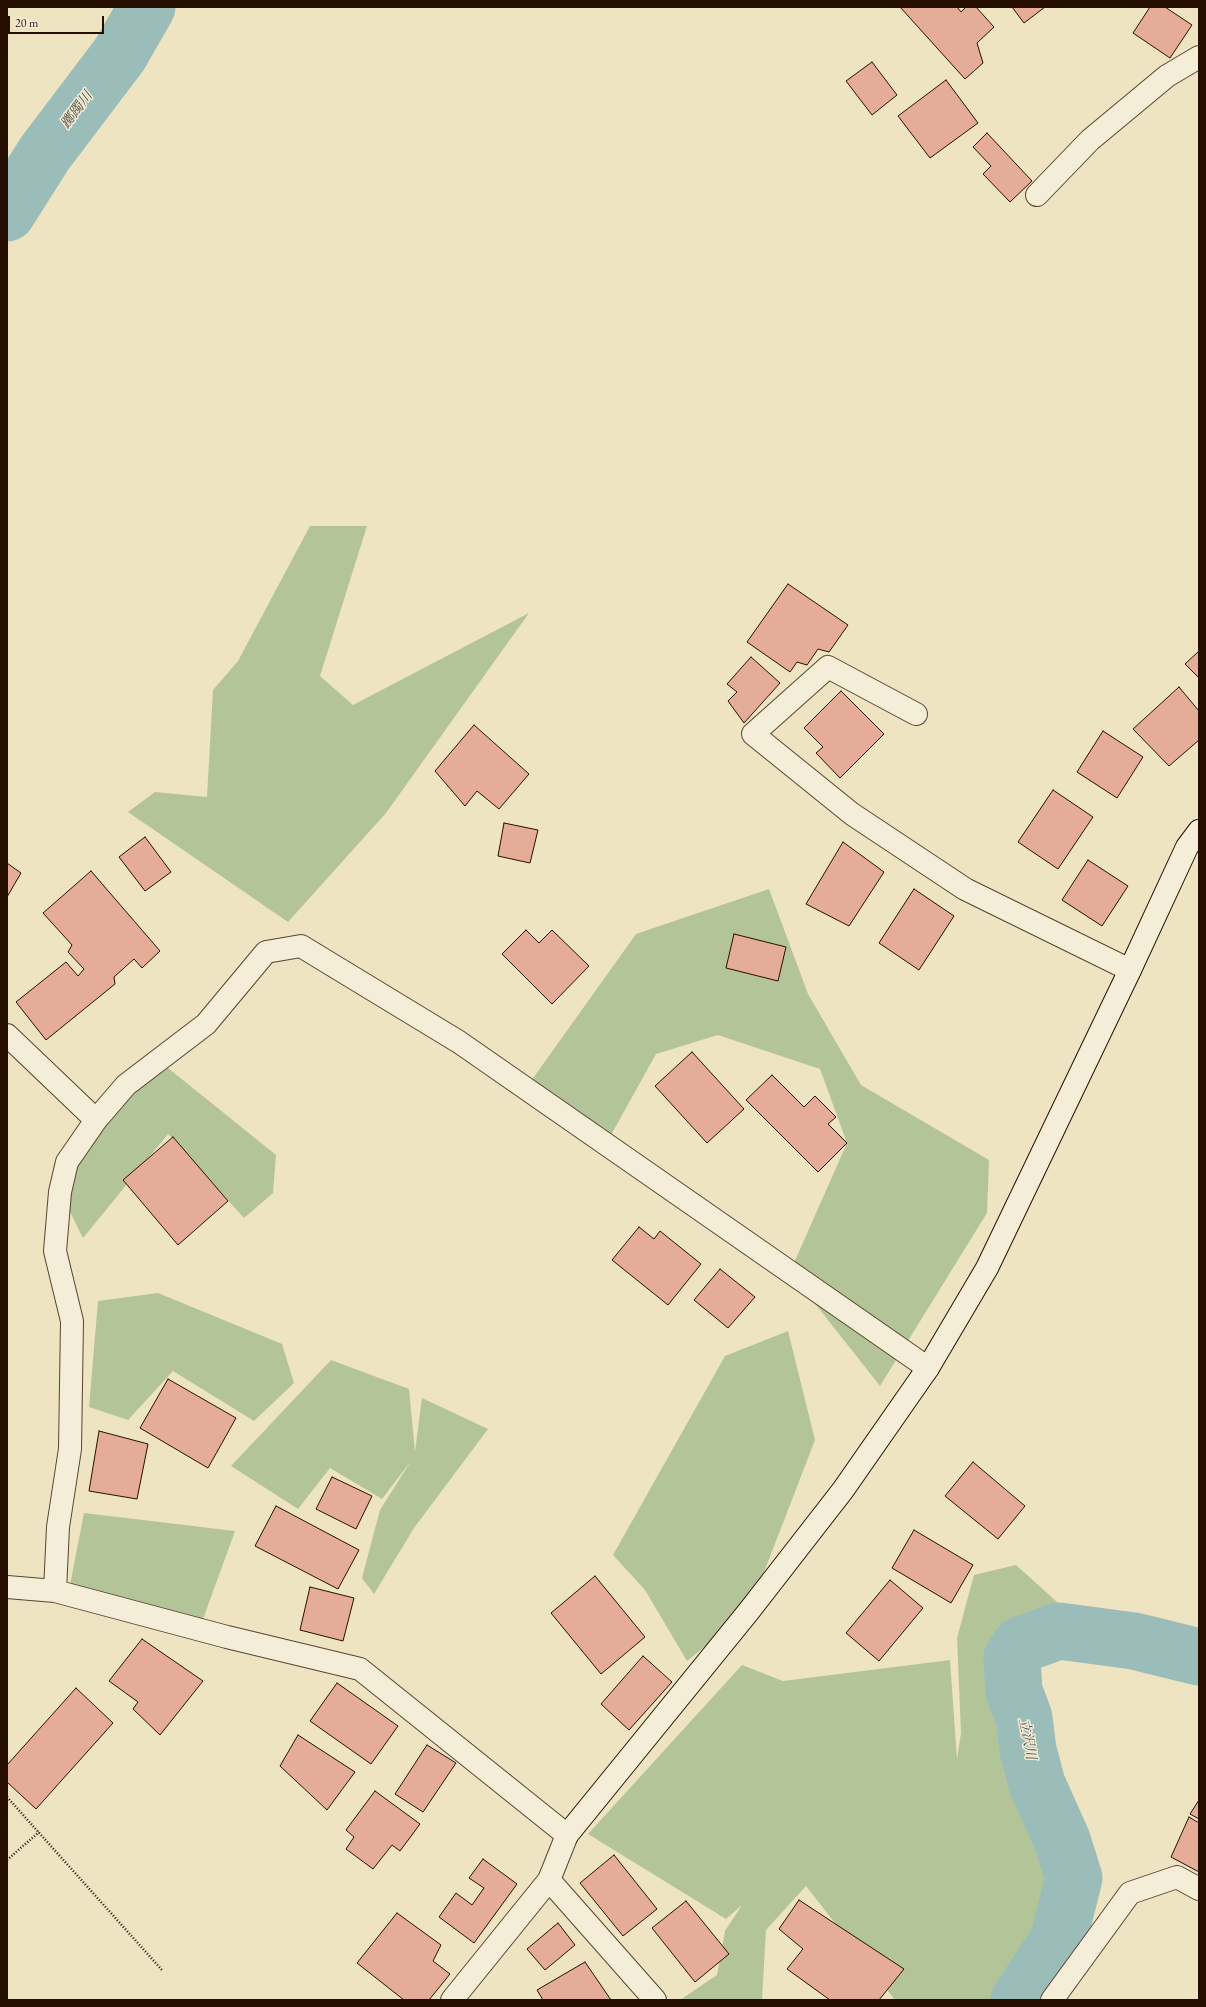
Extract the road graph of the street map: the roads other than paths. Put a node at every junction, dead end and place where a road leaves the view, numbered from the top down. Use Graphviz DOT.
graph roads {
  1 [pos="1199,57"];
  2 [pos="1037,195"];
  3 [pos="916,714"];
  4 [pos="1199,831"];
  5 [pos="1130,970"];
  6 [pos="7,1035"];
  7 [pos="96,1120"];
  8 [pos="928,1368"];
  9 [pos="7,1587"];
  10 [pos="55,1591"];
  11 [pos="567,1835"];
  12 [pos="549,1880"];
  13 [pos="1199,1889"];
  14 [pos="452,2000"];
  15 [pos="655,2000"];
  16 [pos="1052,2000"];
  1 -- 2 [label="street"];
  3 -- 5 [label="street"];
  4 -- 5 [label="street"];
  5 -- 8 [label="street"];
  6 -- 7 [label="street"];
  7 -- 8 [label="street"];
  7 -- 10 [label="street"];
  8 -- 11 [label="street"];
  9 -- 10 [label="street"];
  10 -- 11 [label="street"];
  11 -- 12 [label="street"];
  12 -- 14 [label="street"];
  12 -- 15 [label="street"];
  13 -- 16 [label="street"];
}
